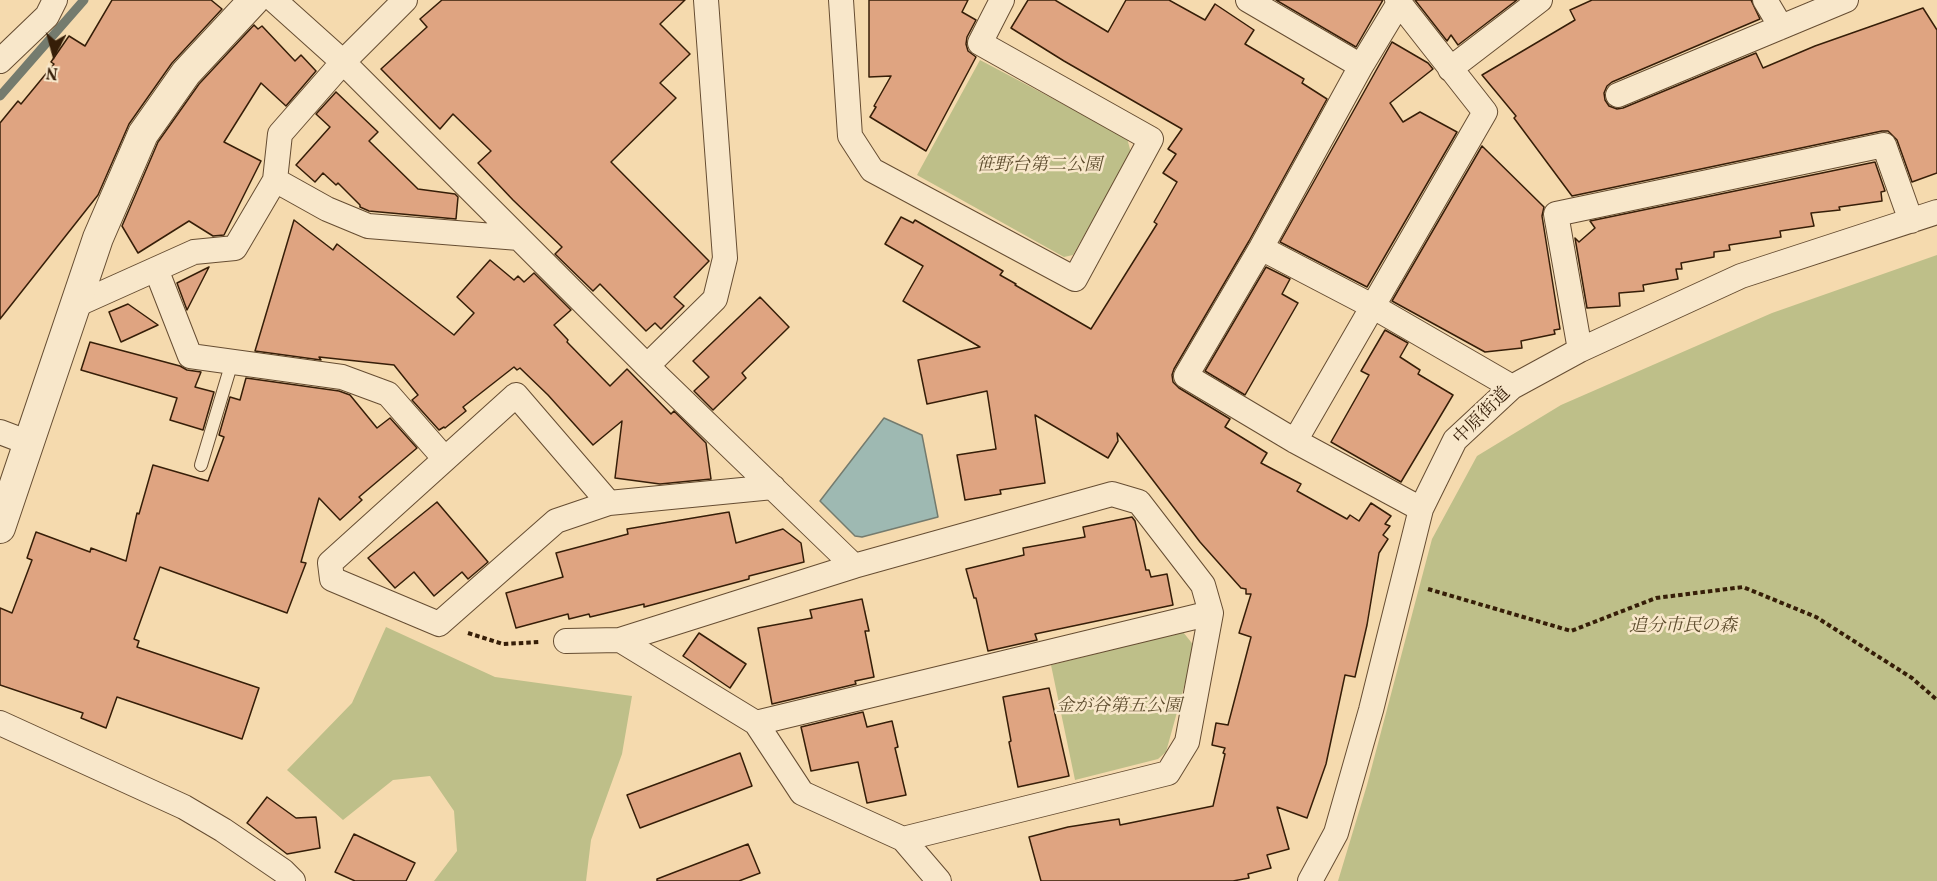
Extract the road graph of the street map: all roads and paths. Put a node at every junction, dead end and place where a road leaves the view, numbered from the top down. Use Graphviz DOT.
graph roads {
  1 [pos="55,0"];
  2 [pos="254,0"];
  3 [pos="274,0"];
  4 [pos="405,0"];
  5 [pos="706,0"];
  6 [pos="841,0"];
  7 [pos="1002,0"];
  8 [pos="1248,0"];
  9 [pos="1540,0"];
  10 [pos="1765,0"];
  11 [pos="1846,0"];
  12 [pos="1398,1"];
  13 [pos="1781,27"];
  14 [pos="0,61"];
  15 [pos="342,62"];
  16 [pos="1360,66"];
  17 [pos="1450,69"];
  18 [pos="1618,95"];
  19 [pos="275,180"];
  20 [pos="1937,212"];
  21 [pos="1911,221"];
  22 [pos="519,238"];
  23 [pos="1261,248"];
  24 [pos="156,269"];
  25 [pos="76,305"];
  26 [pos="1372,306"];
  27 [pos="1580,350"];
  28 [pos="232,362"];
  29 [pos="647,366"];
  30 [pos="1512,387"];
  31 [pos="0,432"];
  32 [pos="1295,441"];
  33 [pos="29,443"];
  34 [pos="445,459"];
  35 [pos="201,465"];
  36 [pos="773,487"];
  37 [pos="609,503"];
  38 [pos="1421,509"];
  39 [pos="0,528"];
  40 [pos="854,566"];
  41 [pos="1403,582"];
  42 [pos="1211,613"];
  43 [pos="438,624"];
  44 [pos="620,640"];
  45 [pos="566,641"];
  46 [pos="1937,700"];
  47 [pos="0,723"];
  48 [pos="756,723"];
  49 [pos="903,839"];
  50 [pos="293,881"];
  51 [pos="939,881"];
  52 [pos="1310,881"];
  1 -- 14 [label="street"];
  2 -- 25 [label="street"];
  3 -- 15 [label="street"];
  4 -- 15 [label="street"];
  5 -- 29 [label="street"];
  6 -- 7 [label="street"];
  8 -- 16 [label="street"];
  9 -- 17 [label="street"];
  10 -- 13 [label="street"];
  11 -- 13 [label="street"];
  12 -- 16 [label="street"];
  12 -- 17 [label="street"];
  13 -- 18 [label="street"];
  15 -- 19 [label="street"];
  15 -- 22 [label="street"];
  16 -- 23 [label="street"];
  17 -- 26 [label="street"];
  19 -- 22 [label="street"];
  19 -- 24 [label="street"];
  20 -- 21 [label="street, 中原街道"];
  21 -- 27 [label="street, 中原街道"];
  21 -- 27 [label="street"];
  22 -- 29 [label="street"];
  23 -- 26 [label="street"];
  23 -- 32 [label="street"];
  24 -- 25 [label="street"];
  24 -- 28 [label="street"];
  25 -- 33 [label="street"];
  26 -- 30 [label="street"];
  26 -- 32 [label="street"];
  27 -- 30 [label="street, 中原街道"];
  28 -- 34 [label="street"];
  28 -- 35 [label="lane"];
  29 -- 36 [label="street"];
  30 -- 38 [label="street, 中原街道"];
  31 -- 33 [label="street"];
  32 -- 38 [label="street"];
  33 -- 39 [label="street"];
  34 -- 37 [label="street"];
  34 -- 43 [label="street"];
  36 -- 37 [label="street"];
  36 -- 40 [label="street"];
  37 -- 43 [label="street"];
  38 -- 41 [label="street, 中原街道"];
  40 -- 42 [label="street"];
  40 -- 44 [label="street"];
  41 -- 46 [label="path"];
  41 -- 52 [label="street, 中原街道"];
  42 -- 48 [label="street"];
  42 -- 49 [label="street"];
  43 -- 45 [label="path"];
  44 -- 45 [label="street"];
  44 -- 48 [label="street"];
  47 -- 50 [label="street"];
  48 -- 49 [label="street"];
  49 -- 51 [label="street"];
}
